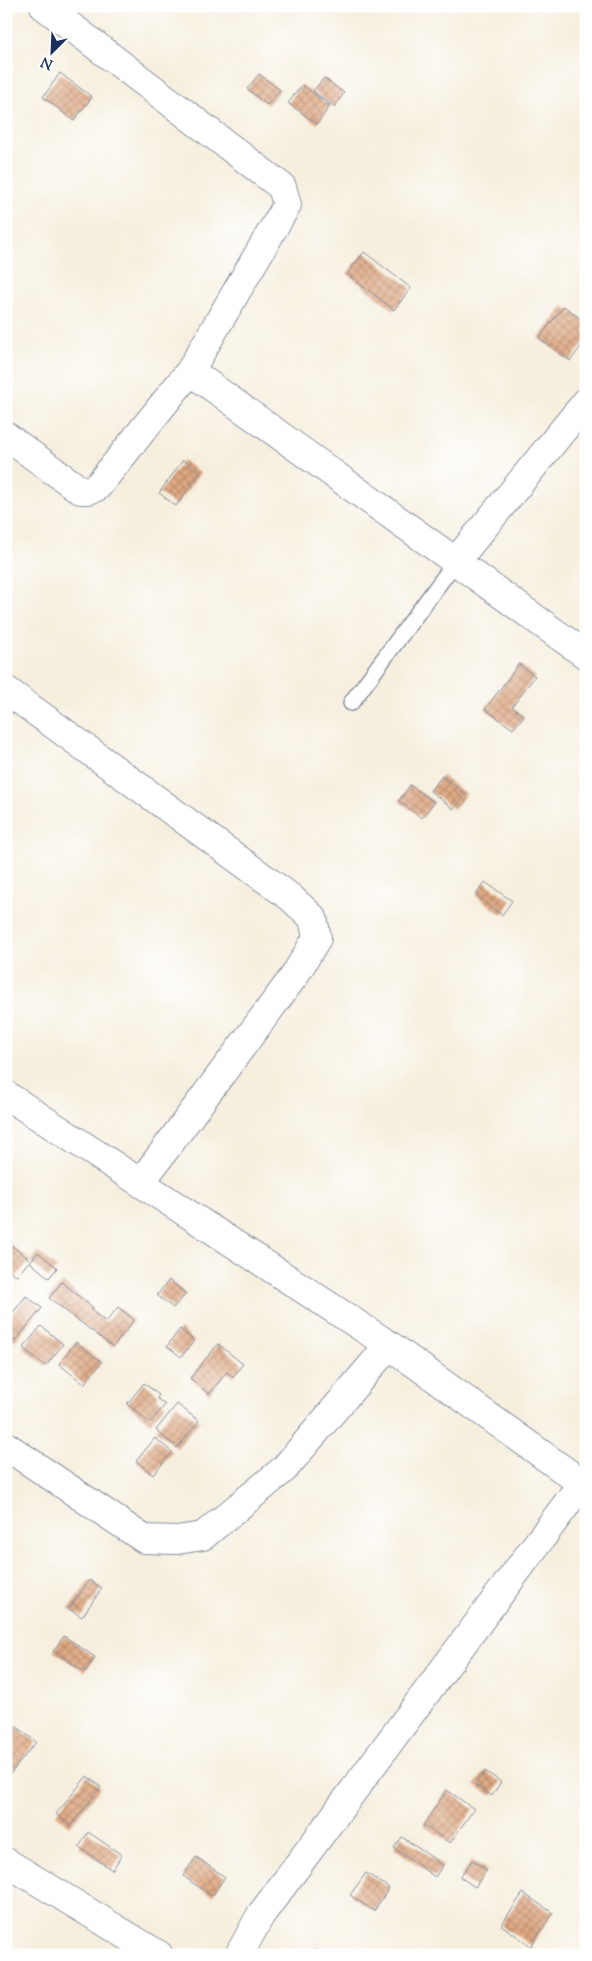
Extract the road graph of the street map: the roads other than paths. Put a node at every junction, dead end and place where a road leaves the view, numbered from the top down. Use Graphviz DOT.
graph roads {
  1 [pos="44,6"];
  2 [pos="190,372"];
  3 [pos="586,402"];
  4 [pos="6,436"];
  5 [pos="456,561"];
  6 [pos="586,655"];
  7 [pos="6,690"];
  8 [pos="350,703"];
  9 [pos="6,1095"];
  10 [pos="141,1182"];
  11 [pos="390,1345"];
  12 [pos="6,1446"];
  13 [pos="584,1482"];
  14 [pos="6,1862"];
  15 [pos="159,1955"];
  16 [pos="239,1955"];
  1 -- 2 [label="street"];
  2 -- 4 [label="street"];
  2 -- 5 [label="street"];
  3 -- 5 [label="street"];
  5 -- 6 [label="street"];
  5 -- 8 [label="lane"];
  7 -- 10 [label="street"];
  9 -- 10 [label="street"];
  10 -- 11 [label="street"];
  11 -- 12 [label="street"];
  11 -- 13 [label="street"];
  13 -- 16 [label="street"];
  14 -- 15 [label="street"];
}
